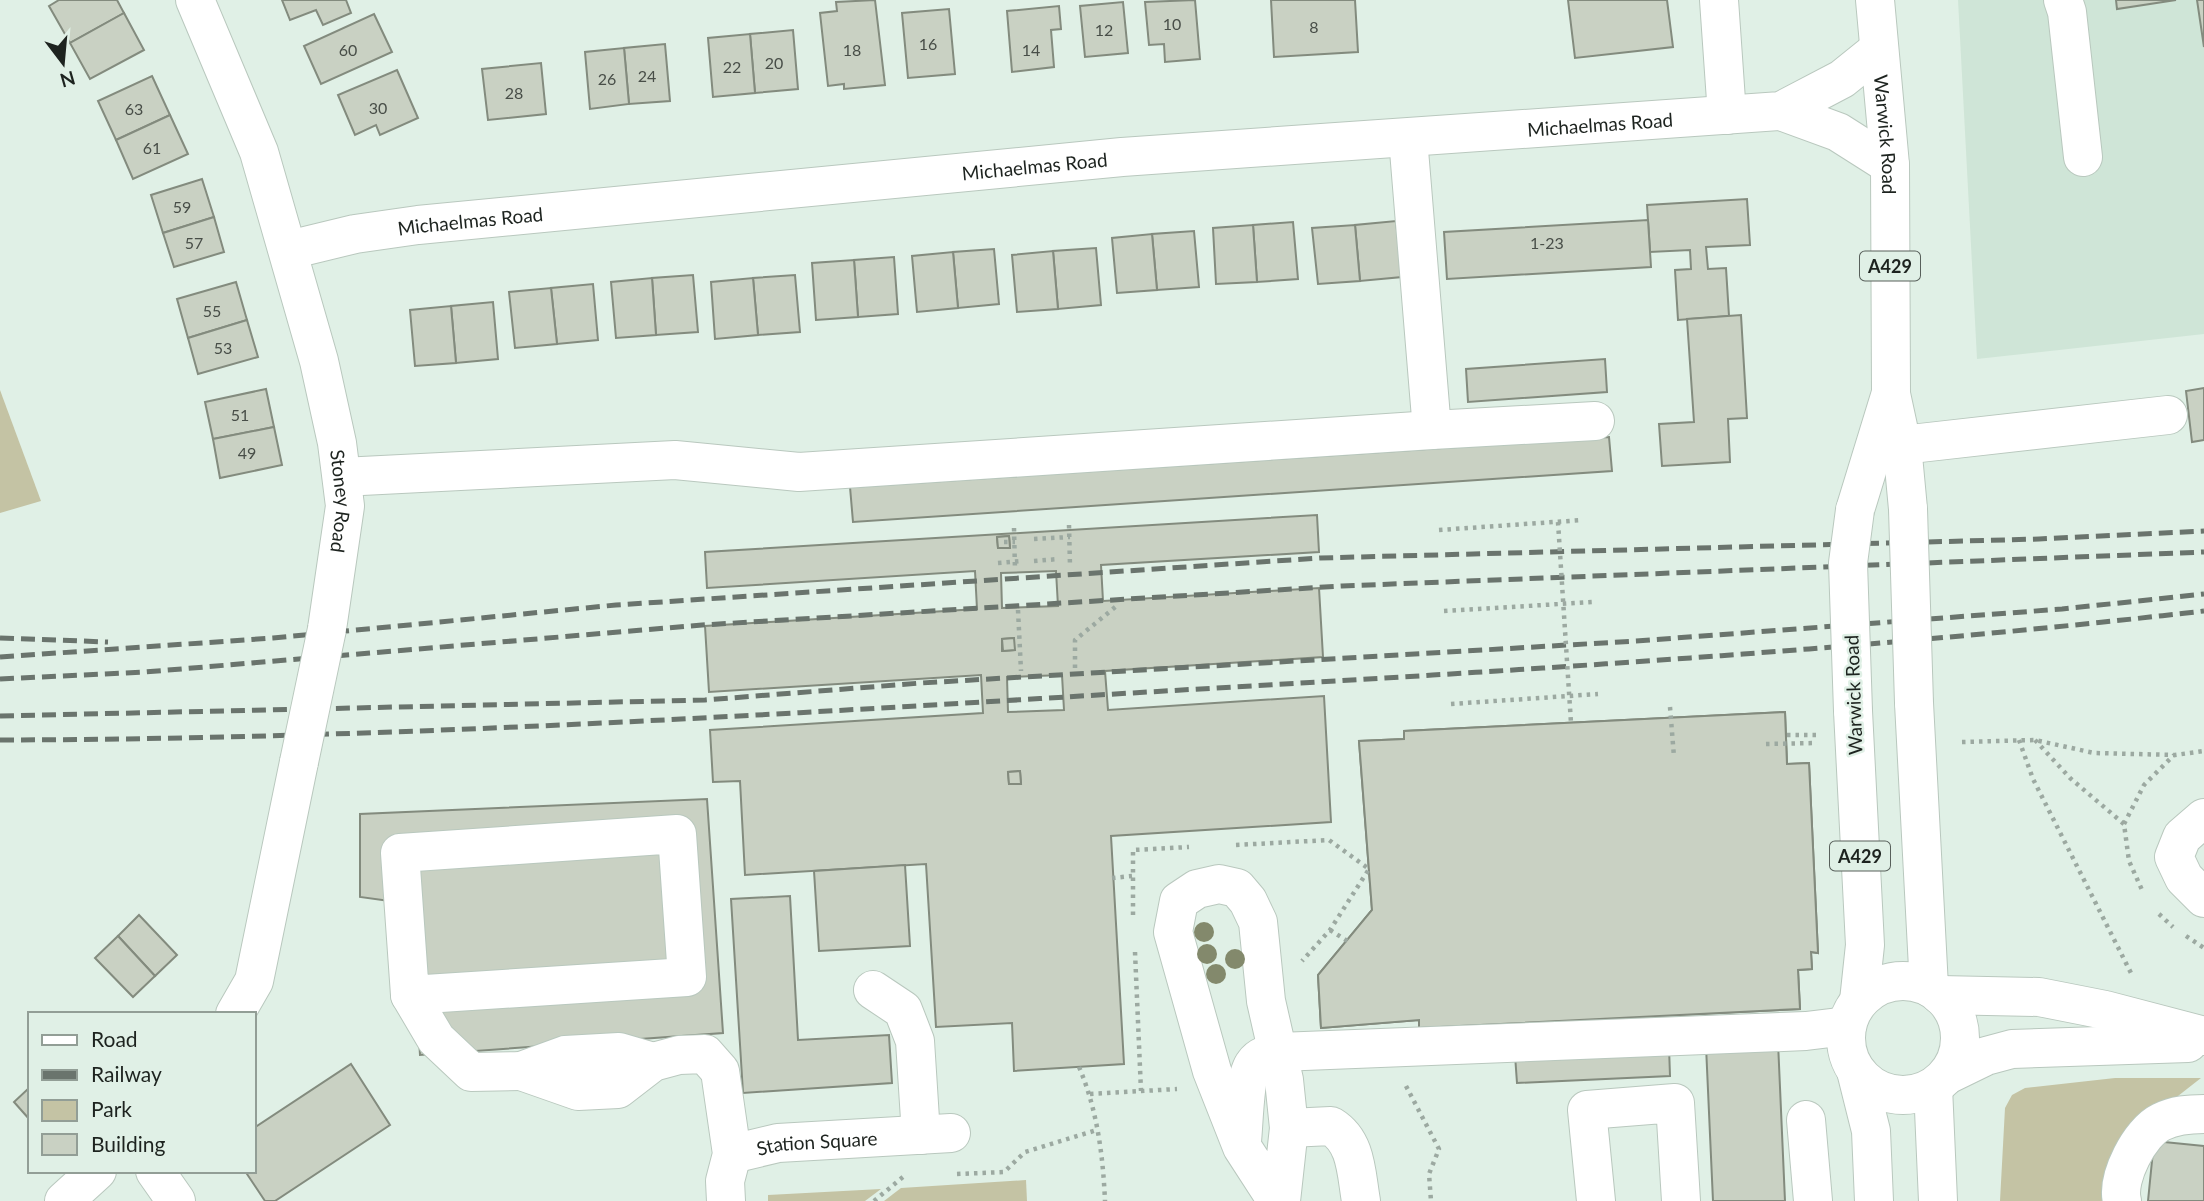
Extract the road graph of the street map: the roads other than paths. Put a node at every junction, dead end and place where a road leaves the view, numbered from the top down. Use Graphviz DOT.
graph roads {
  1 [pos="195,0"];
  2 [pos="1718,0"];
  3 [pos="1875,0"];
  4 [pos="2063,0"];
  5 [pos="1878,50"];
  6 [pos="1781,111"];
  7 [pos="1727,115"];
  8 [pos="1408,138"];
  9 [pos="2083,157"];
  10 [pos="1890,165"];
  11 [pos="289,250"];
  12 [pos="1891,394"];
  13 [pos="2168,415"];
  14 [pos="1595,421"];
  15 [pos="1432,430"];
  16 [pos="1902,445"];
  17 [pos="344,491"];
  18 [pos="2204,818"];
  19 [pos="2204,898"];
  20 [pos="873,990"];
  21 [pos="1935,991"];
  22 [pos="410,995"];
  23 [pos="236,1012"];
  24 [pos="1853,1013"];
  25 [pos="2204,1036"];
  26 [pos="2204,1042"];
  27 [pos="1279,1052"];
  28 [pos="1856,1071"];
  29 [pos="1940,1081"];
  30 [pos="2204,1114"];
  31 [pos="1806,1121"];
  32 [pos="1289,1128"];
  33 [pos="1241,1147"];
  34 [pos="732,1154"];
  35 [pos="95,1173"];
  36 [pos="156,1173"];
  37 [pos="64,1201"];
  38 [pos="176,1201"];
  39 [pos="726,1201"];
  40 [pos="1279,1201"];
  41 [pos="1361,1201"];
  42 [pos="1596,1201"];
  43 [pos="1681,1201"];
  44 [pos="1813,1201"];
  45 [pos="1874,1201"];
  46 [pos="1938,1201"];
  47 [pos="2122,1201"];
  1 -- 11 [label="street, Stoney Road"];
  2 -- 7 [label="street"];
  3 -- 5 [label="street, Warwick Road / A429"];
  4 -- 9 [label="street"];
  5 -- 6 [label="street, Michaelmas Road"];
  5 -- 10 [label="street, Warwick Road / A429"];
  6 -- 7 [label="street, Michaelmas Road"];
  6 -- 10 [label="street, Michaelmas Road"];
  7 -- 8 [label="street, Michaelmas Road"];
  8 -- 11 [label="street, Michaelmas Road"];
  8 -- 15 [label="street"];
  10 -- 12 [label="street, Warwick Road / A429"];
  11 -- 17 [label="street, Stoney Road"];
  12 -- 16 [label="street, Warwick Road / A429"];
  12 -- 24 [label="street, Warwick Road / A429, bridge"];
  13 -- 16 [label="street"];
  14 -- 15 [label="street"];
  15 -- 17 [label="street"];
  16 -- 21 [label="street, Warwick Road / A429, bridge"];
  17 -- 23 [label="street, Stoney Road, bridge"];
  18 -- 19 [label="street"];
  20 -- 34 [label="street, Station Square"];
  21 -- 24 [label="street"];
  21 -- 25 [label="street"];
  21 -- 29 [label="street, Warwick Road / A429"];
  22 -- 22 [label="street"];
  22 -- 34 [label="street"];
  24 -- 27 [label="street"];
  24 -- 28 [label="street, Warwick Road / A429"];
  26 -- 29 [label="street"];
  27 -- 32 [label="street"];
  27 -- 33 [label="street"];
  27 -- 33 [label="street"];
  28 -- 29 [label="street"];
  28 -- 45 [label="street, Warwick Road / A429"];
  29 -- 46 [label="street, Warwick Road / A429"];
  30 -- 47 [label="street"];
  31 -- 44 [label="street"];
  32 -- 40 [label="street"];
  32 -- 41 [label="street"];
  33 -- 40 [label="street"];
  34 -- 39 [label="street, Station Square"];
  35 -- 37 [label="street"];
  36 -- 38 [label="street"];
  42 -- 43 [label="street"];
}
